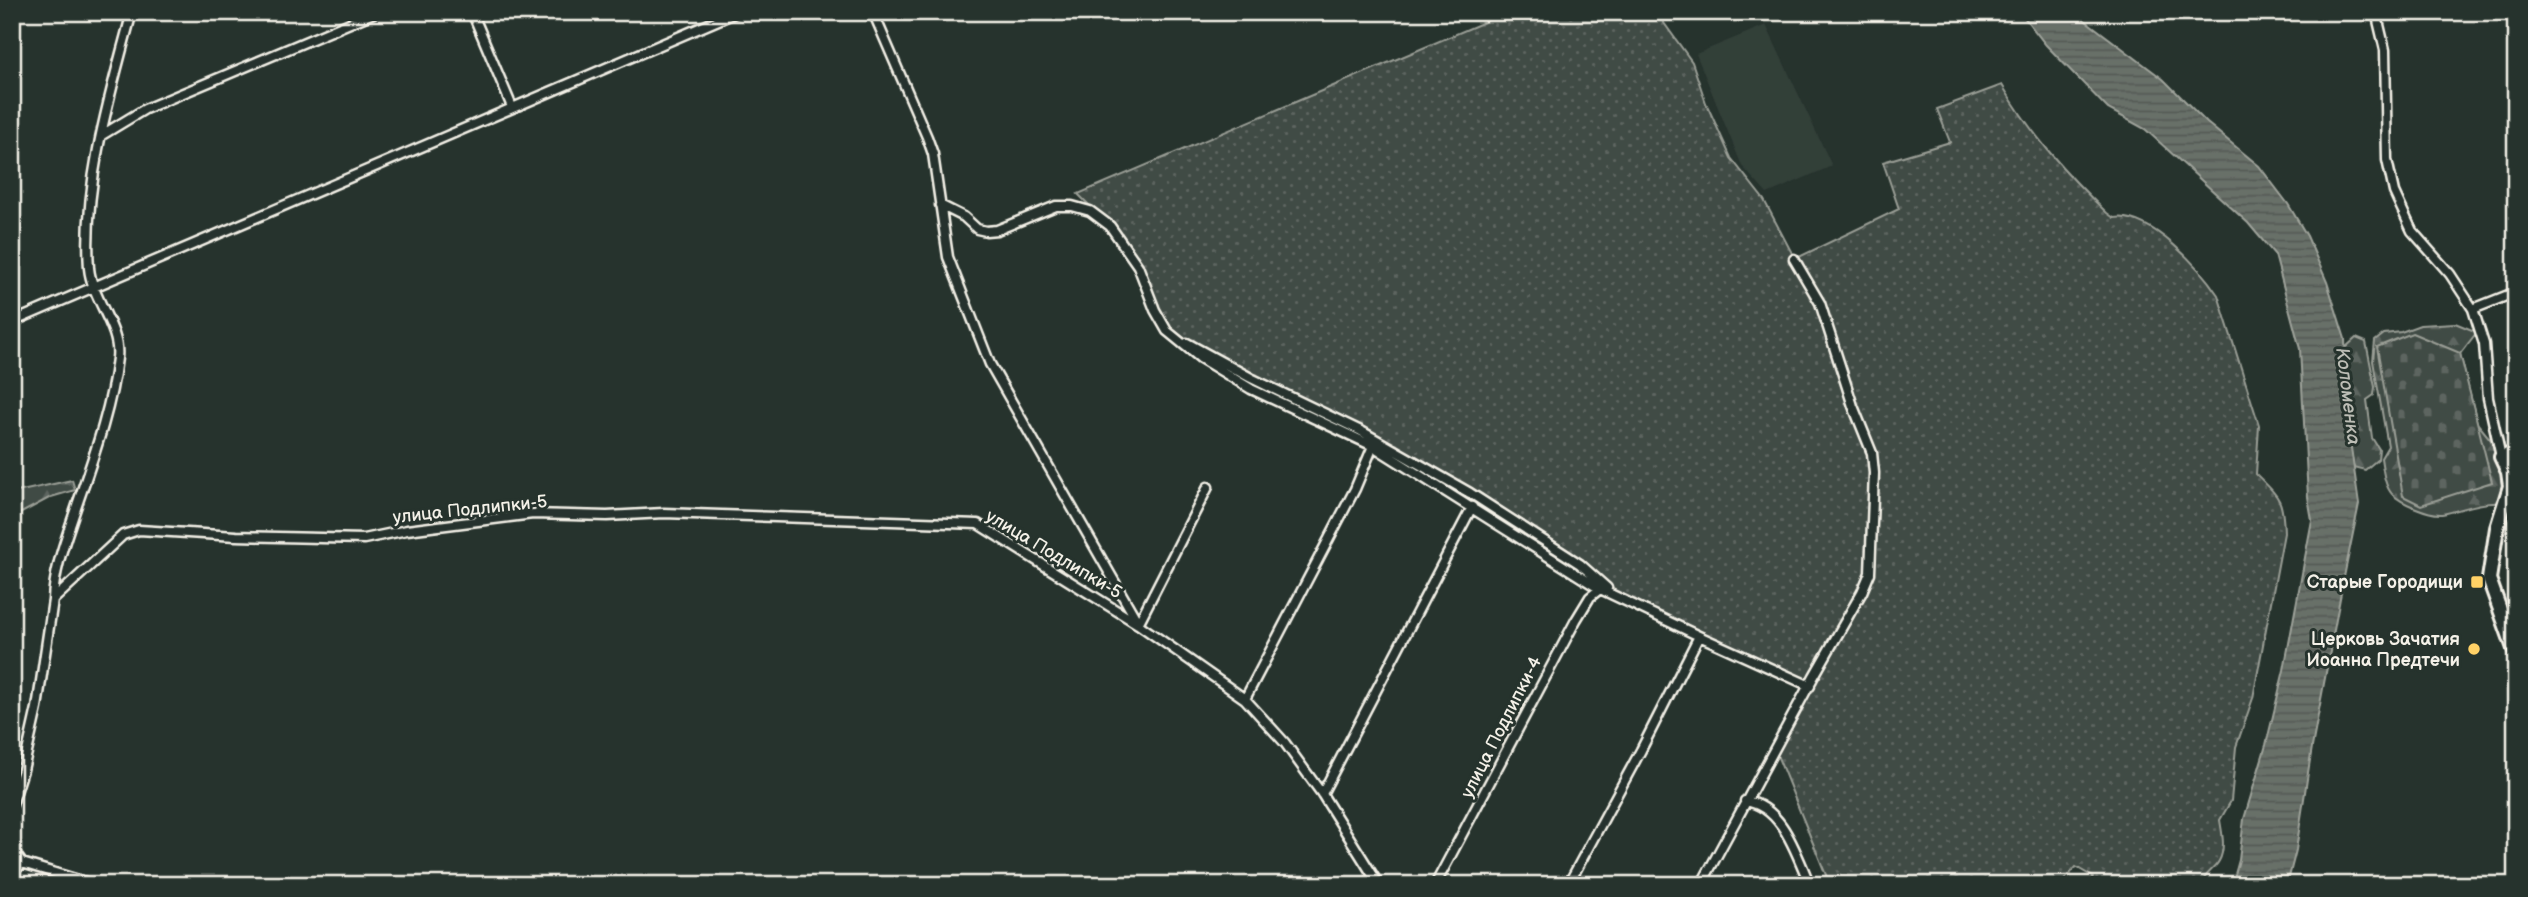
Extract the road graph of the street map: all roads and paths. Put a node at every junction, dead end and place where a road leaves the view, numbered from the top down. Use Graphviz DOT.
graph roads {
  1 [pos="132,12"];
  2 [pos="376,12"];
  3 [pos="472,12"];
  4 [pos="737,12"];
  5 [pos="873,12"];
  6 [pos="2376,12"];
  7 [pos="512,107"];
  8 [pos="102,135"];
  9 [pos="940,205"];
  10 [pos="1794,259"];
  11 [pos="93,288"];
  12 [pos="2516,292"];
  13 [pos="2473,309"];
  14 [pos="12,322"];
  15 [pos="1167,331"];
  16 [pos="1373,446"];
  17 [pos="2516,448"];
  18 [pos="2501,457"];
  19 [pos="2516,459"];
  20 [pos="2513,485"];
  21 [pos="1208,487"];
  22 [pos="1472,508"];
  23 [pos="1600,589"];
  24 [pos="1612,593"];
  25 [pos="54,600"];
  26 [pos="1139,624"];
  27 [pos="1699,636"];
  28 [pos="2516,654"];
  29 [pos="1810,686"];
  30 [pos="1245,699"];
  31 [pos="1322,794"];
  32 [pos="1745,801"];
  33 [pos="12,805"];
  34 [pos="12,849"];
  35 [pos="22,863"];
  36 [pos="12,874"];
  37 [pos="95,885"];
  38 [pos="1379,885"];
  39 [pos="1435,885"];
  40 [pos="1568,885"];
  41 [pos="1702,885"];
  42 [pos="1810,885"];
  1 -- 8 [label="street"];
  2 -- 8 [label="street"];
  3 -- 7 [label="street"];
  4 -- 7 [label="street"];
  5 -- 9 [label="street"];
  6 -- 13 [label="street"];
  7 -- 11 [label="street"];
  8 -- 11 [label="street"];
  9 -- 15 [label="street"];
  9 -- 26 [label="street"];
  10 -- 29 [label="street"];
  11 -- 14 [label="street"];
  11 -- 25 [label="street"];
  12 -- 13 [label="street"];
  13 -- 18 [label="street"];
  15 -- 16 [label="street"];
  15 -- 24 [label="street"];
  16 -- 22 [label="street"];
  16 -- 30 [label="street"];
  17 -- 18 [label="street"];
  18 -- 19 [label="street"];
  18 -- 20 [label="street"];
  20 -- 28 [label="street"];
  21 -- 26 [label="street"];
  22 -- 23 [label="street"];
  22 -- 31 [label="street"];
  23 -- 24 [label="street"];
  23 -- 39 [label="street, улица Подлипки-4"];
  24 -- 27 [label="street"];
  25 -- 26 [label="street, улица Подлипки-5"];
  25 -- 33 [label="street"];
  26 -- 30 [label="street"];
  27 -- 29 [label="street"];
  27 -- 40 [label="street"];
  29 -- 32 [label="street"];
  30 -- 31 [label="street"];
  31 -- 38 [label="street"];
  32 -- 41 [label="street"];
  32 -- 42 [label="street"];
  34 -- 35 [label="street"];
  35 -- 36 [label="street"];
  35 -- 37 [label="street"];
}
